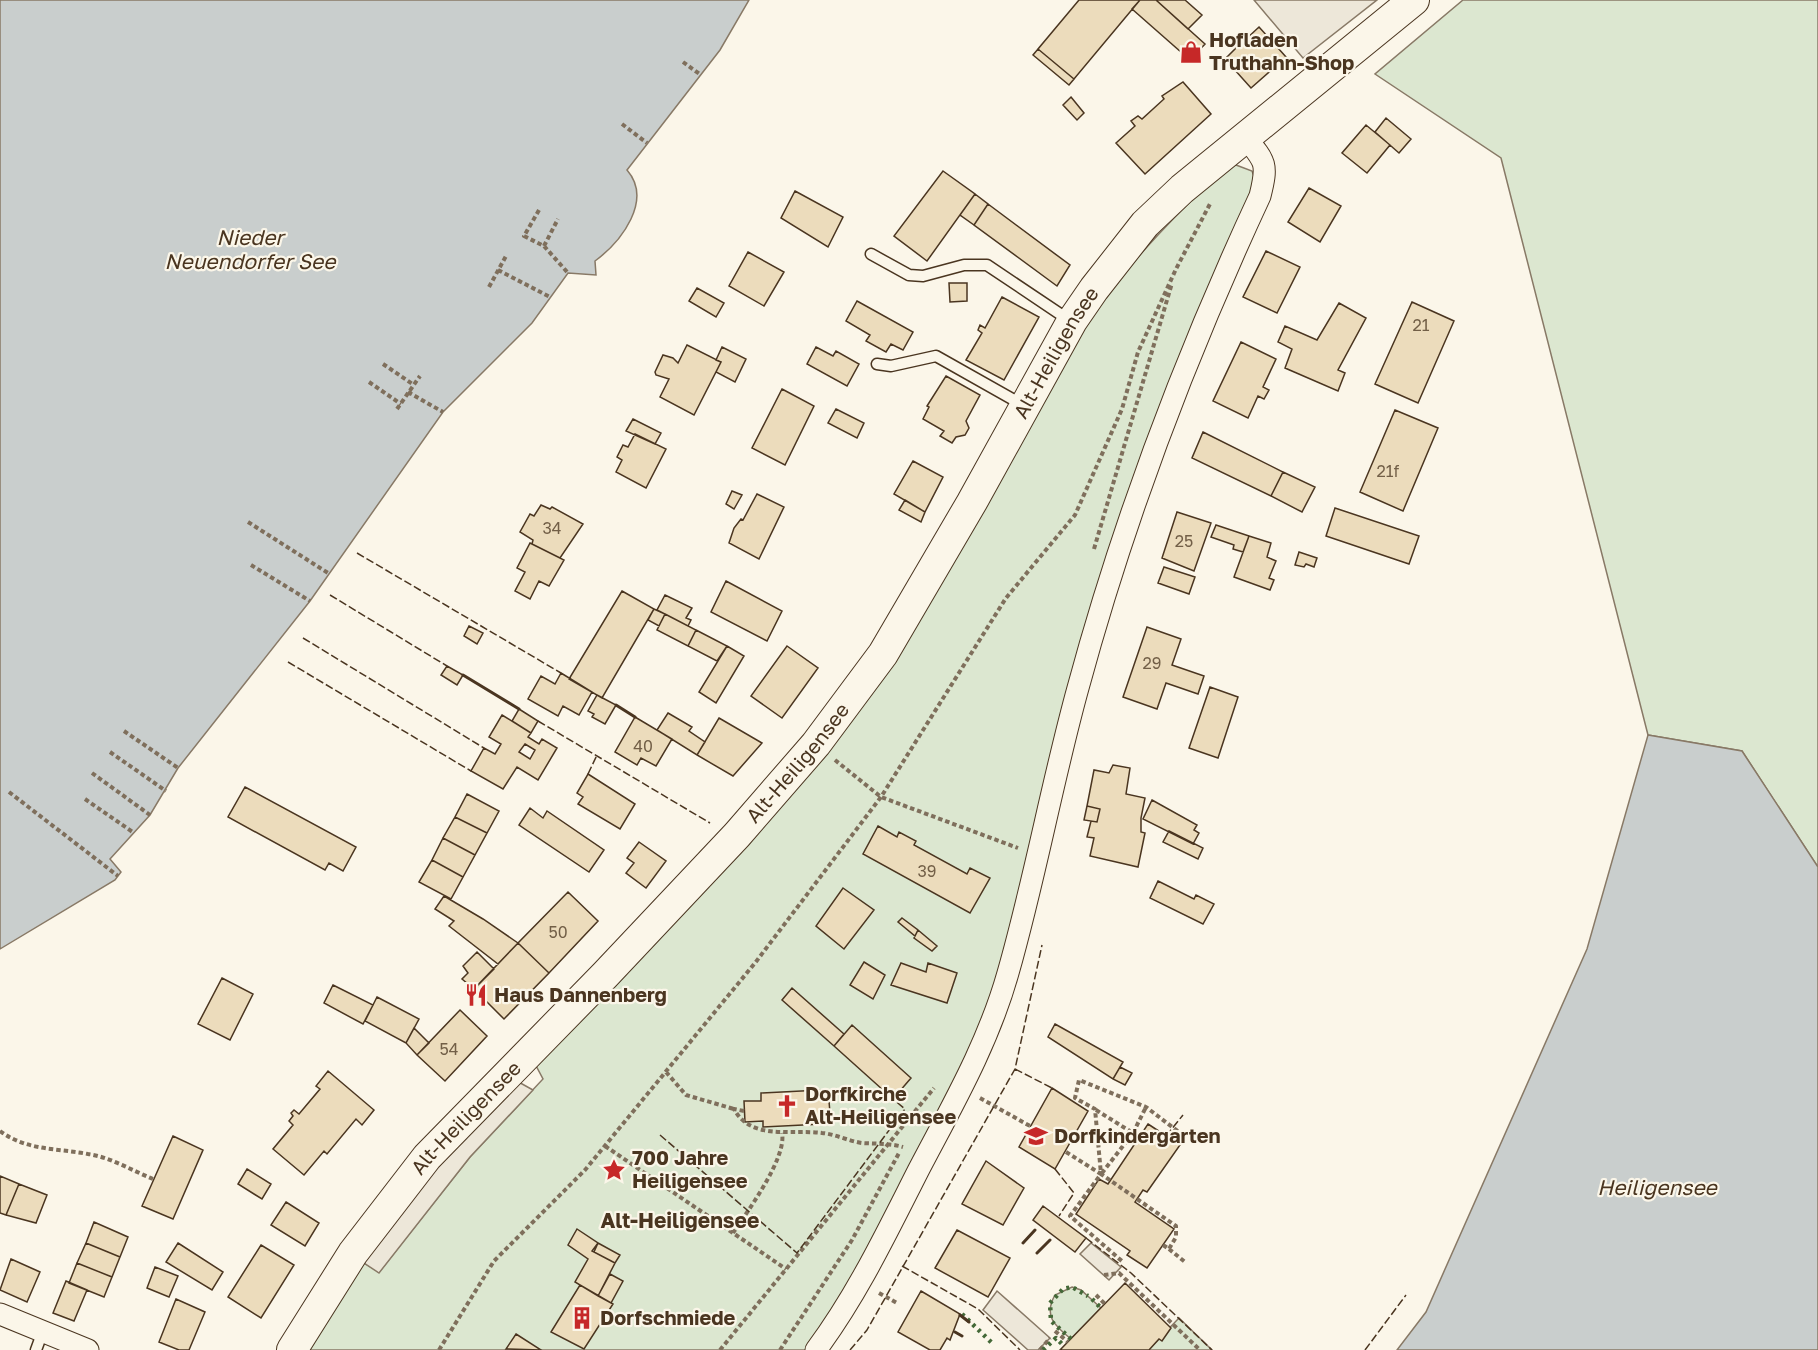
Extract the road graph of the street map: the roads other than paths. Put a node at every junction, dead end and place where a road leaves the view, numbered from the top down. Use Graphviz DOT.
graph roads {
  1 [pos="1414,0"];
  2 [pos="1245,136"];
  3 [pos="871,254"];
  4 [pos="1072,321"];
  5 [pos="877,364"];
  6 [pos="1025,406"];
  7 [pos="0,1314"];
  8 [pos="40,1341"];
  9 [pos="88,1350"];
  10 [pos="292,1350"];
  11 [pos="816,1350"];
  1 -- 2 [label="main road, Alt-Heiligensee"];
  2 -- 4 [label="main road, Alt-Heiligensee"];
  2 -- 11 [label="street"];
  3 -- 4 [label="lane"];
  4 -- 6 [label="main road, Alt-Heiligensee"];
  5 -- 6 [label="lane"];
  6 -- 10 [label="main road, Alt-Heiligensee"];
  7 -- 8 [label="street"];
  8 -- 9 [label="street"];
}
